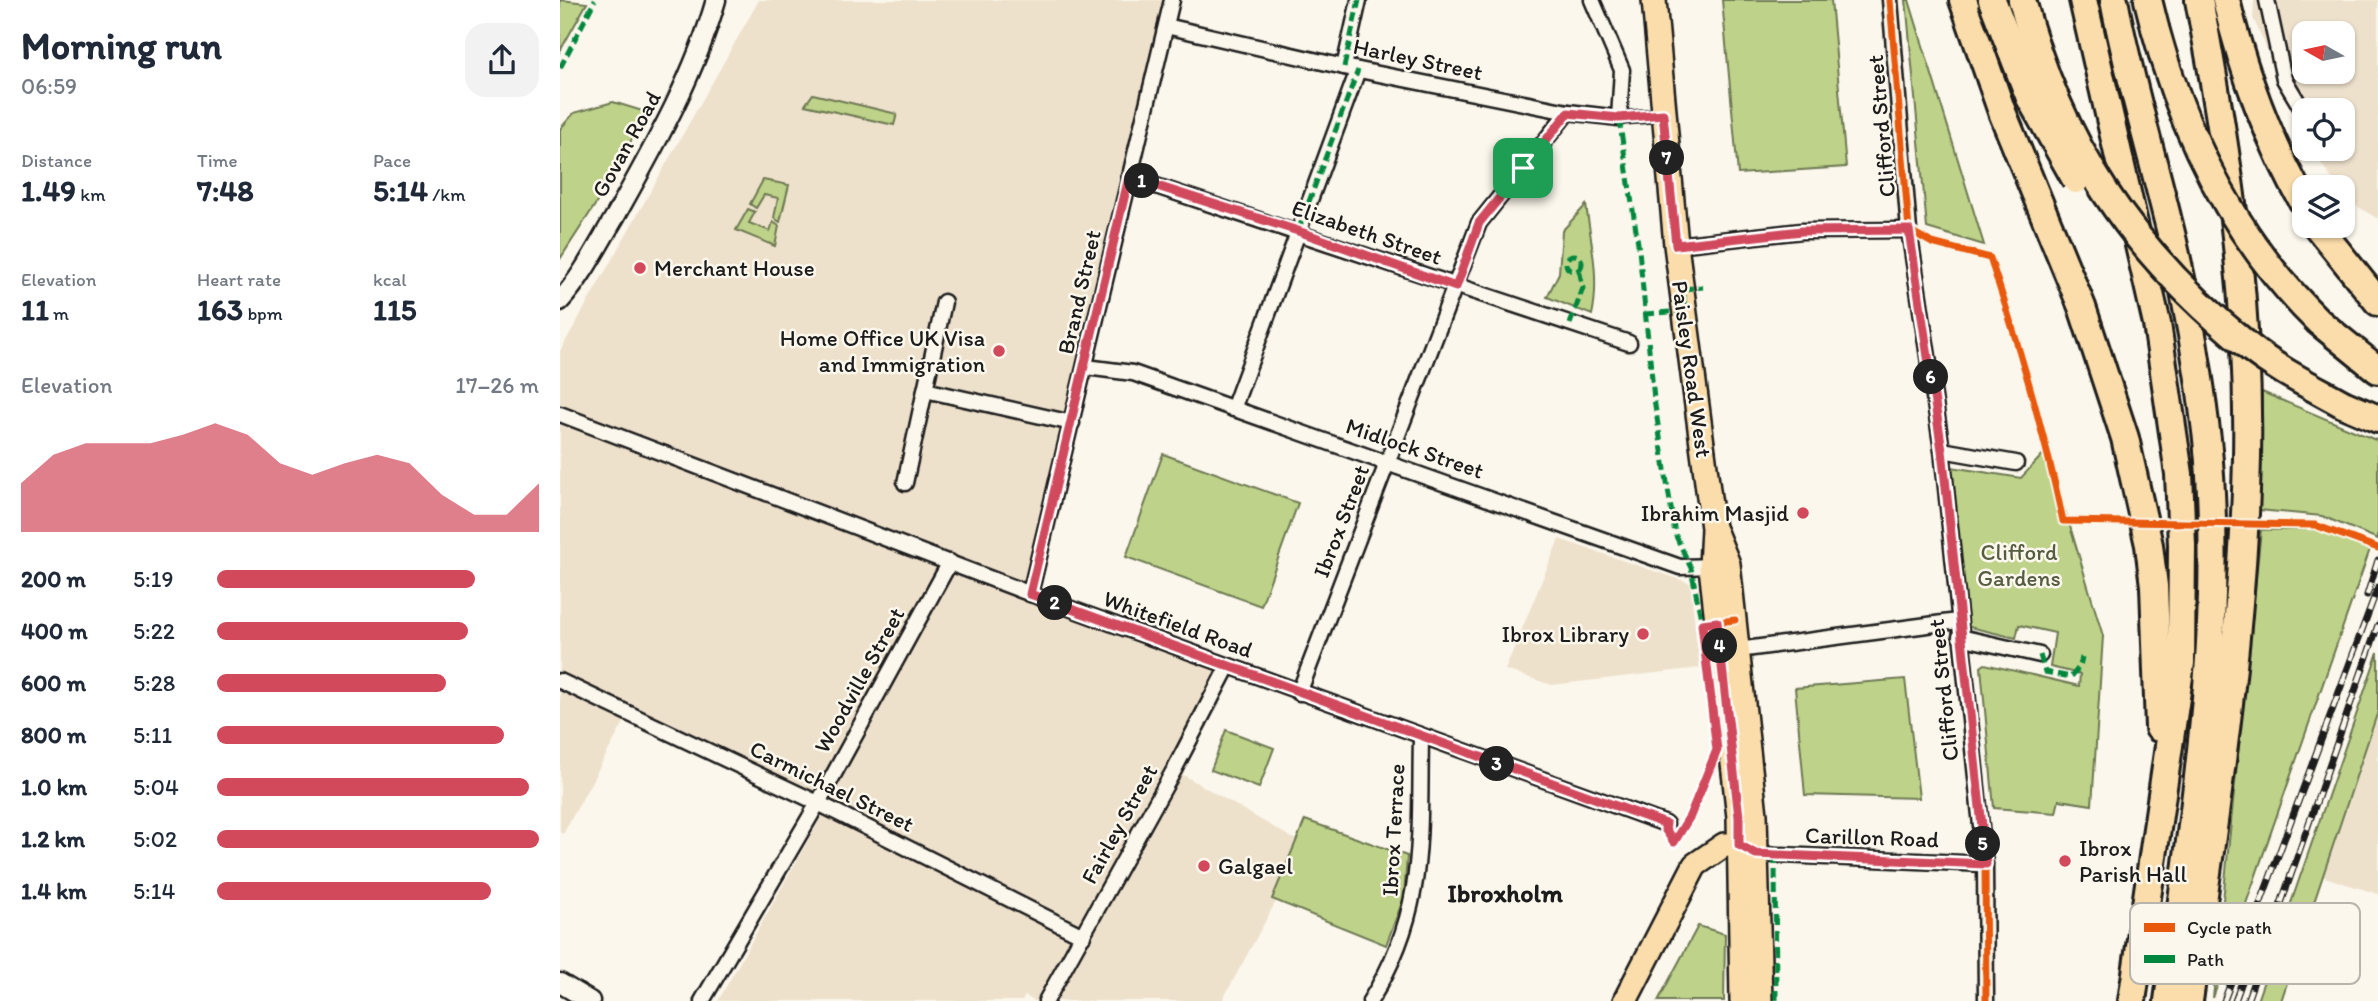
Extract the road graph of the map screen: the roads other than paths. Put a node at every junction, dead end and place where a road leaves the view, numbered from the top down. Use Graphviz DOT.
graph roads {
  1 [pos="716,0"];
  2 [pos="1172,0"];
  3 [pos="1359,0"];
  4 [pos="1592,0"];
  5 [pos="1654,0"];
  6 [pos="1890,0"];
  7 [pos="1963,0"];
  8 [pos="1992,0"];
  9 [pos="2022,0"];
  10 [pos="2082,0"];
  11 [pos="2115,0"];
  12 [pos="2148,0"];
  13 [pos="2199,0"];
  14 [pos="2226,0"];
  15 [pos="2267,0"];
  16 [pos="1166,26"];
  17 [pos="1351,69"];
  18 [pos="2295,98"];
  19 [pos="1568,113"];
  20 [pos="1663,114"];
  21 [pos="1619,118"];
  22 [pos="1129,177"];
  23 [pos="2292,180"];
  24 [pos="1909,230"];
  25 [pos="1298,231"];
  26 [pos="2327,238"];
  27 [pos="1676,245"];
  28 [pos="1456,287"];
  29 [pos="560,301"];
  30 [pos="944,302"];
  31 [pos="2378,302"];
  32 [pos="2236,335"];
  33 [pos="1629,343"];
  34 [pos="1086,367"];
  35 [pos="2378,370"];
  36 [pos="925,390"];
  37 [pos="1233,409"];
  38 [pos="560,414"];
  39 [pos="2378,419"];
  40 [pos="1072,423"];
  41 [pos="1942,450"];
  42 [pos="1388,462"];
  43 [pos="2016,463"];
  44 [pos="905,484"];
  45 [pos="950,562"];
  46 [pos="1720,565"];
  47 [pos="1030,594"];
  48 [pos="1958,621"];
  49 [pos="1960,637"];
  50 [pos="1738,650"];
  51 [pos="2040,655"];
  52 [pos="1227,666"];
  53 [pos="560,681"];
  54 [pos="1299,693"];
  55 [pos="1421,736"];
  56 [pos="2161,793"];
  57 [pos="818,803"];
  58 [pos="1666,824"];
  59 [pos="1747,850"];
  60 [pos="1986,864"];
  61 [pos="2146,903"];
  62 [pos="2181,903"];
  63 [pos="2203,903"];
  64 [pos="1083,936"];
  65 [pos="560,983"];
  66 [pos="590,1001"];
  67 [pos="702,1001"];
  68 [pos="1046,1001"];
  69 [pos="1370,1001"];
  70 [pos="1625,1001"];
  71 [pos="1742,1001"];
  72 [pos="1760,1001"];
  73 [pos="1986,1001"];
  1 -- 29 [label="street, Govan Road"];
  2 -- 16 [label="street, Brand Street"];
  3 -- 17 [label="street"];
  4 -- 21 [label="street"];
  5 -- 20 [label="main road, Paisley Road West"];
  6 -- 24 [label="street, Clifford Street"];
  7 -- 56 [label="highway"];
  8 -- 32 [label="highway, bridge"];
  9 -- 32 [label="highway, bridge"];
  10 -- 56 [label="highway"];
  11 -- 62 [label="highway"];
  12 -- 35 [label="highway, bridge"];
  13 -- 63 [label="highway"];
  14 -- 23 [label="highway"];
  15 -- 18 [label="street"];
  16 -- 17 [label="street, Harley Street"];
  16 -- 22 [label="street, Brand Street"];
  17 -- 19 [label="street, Harley Street"];
  17 -- 25 [label="street"];
  19 -- 21 [label="street, Harley Street"];
  19 -- 28 [label="street, Ibrox Street"];
  20 -- 21 [label="street, Harley Street"];
  20 -- 27 [label="main road, Paisley Road West"];
  22 -- 25 [label="street, Elizabeth Street"];
  22 -- 34 [label="street, Brand Street"];
  24 -- 27 [label="street"];
  24 -- 41 [label="street, Clifford Street"];
  25 -- 28 [label="street, Elizabeth Street"];
  25 -- 37 [label="street"];
  26 -- 31 [label="highway"];
  27 -- 46 [label="main road, Paisley Road West"];
  28 -- 33 [label="street, Elizabeth Street"];
  28 -- 42 [label="street, Ibrox Street"];
  30 -- 36 [label="street"];
  32 -- 39 [label="highway, bridge"];
  34 -- 37 [label="street, Midlock Street"];
  34 -- 40 [label="street, Brand Street"];
  36 -- 40 [label="street"];
  36 -- 44 [label="street"];
  37 -- 42 [label="street, Midlock Street"];
  38 -- 45 [label="street, Whitefield Road"];
  40 -- 47 [label="street, Brand Street"];
  41 -- 43 [label="street"];
  41 -- 48 [label="street, Clifford Street"];
  42 -- 46 [label="street, Midlock Street"];
  42 -- 54 [label="street, Ibrox Street"];
  45 -- 47 [label="street, Whitefield Road"];
  45 -- 57 [label="street, Woodville Street"];
  46 -- 50 [label="main road, Paisley Road West"];
  46 -- 59 [label="main road, Paisley Road West"];
  47 -- 52 [label="street, Whitefield Road"];
  48 -- 49 [label="street, Clifford Street"];
  48 -- 50 [label="street"];
  49 -- 51 [label="street"];
  49 -- 60 [label="street, Clifford Street"];
  50 -- 59 [label="main road, Paisley Road West"];
  52 -- 54 [label="street, Whitefield Road"];
  52 -- 64 [label="street, Fairley Street"];
  53 -- 57 [label="street, Carmichael Street"];
  54 -- 55 [label="street, Whitefield Road"];
  55 -- 58 [label="street, Whitefield Road"];
  55 -- 69 [label="street, Ibrox Terrace"];
  56 -- 61 [label="highway"];
  57 -- 64 [label="street, Carmichael Street"];
  57 -- 67 [label="street, Woodville Street"];
  59 -- 60 [label="street, Carillon Road"];
  59 -- 70 [label="main road"];
  59 -- 71 [label="main road, Paisley Road West"];
  59 -- 72 [label="main road, Paisley Road West"];
  60 -- 73 [label="street, Clifford Street"];
  64 -- 68 [label="street, Fairley Street"];
  65 -- 66 [label="street"];
}
